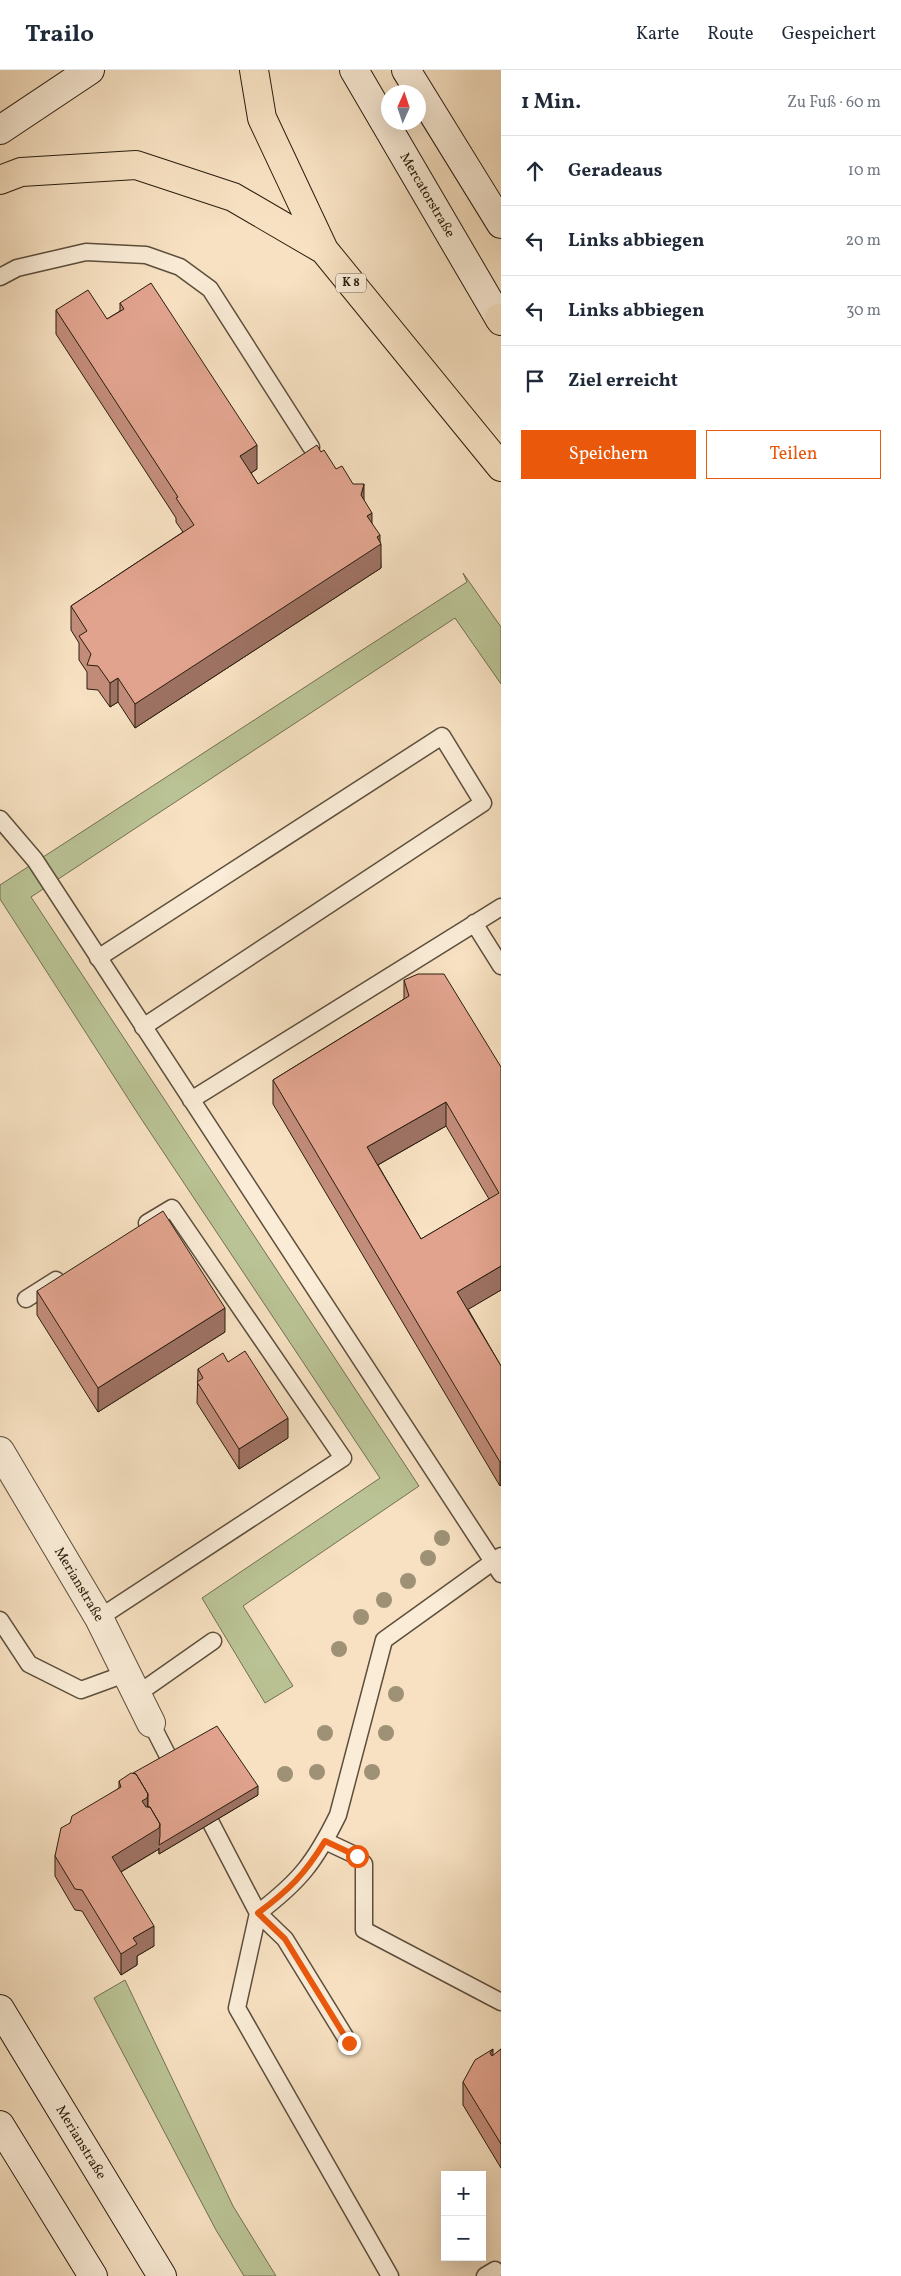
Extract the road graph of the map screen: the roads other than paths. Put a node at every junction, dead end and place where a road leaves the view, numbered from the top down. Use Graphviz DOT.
graph roads {
  1 [pos="90,70"];
  2 [pos="254,70"];
  3 [pos="354,70"];
  4 [pos="406,70"];
  5 [pos="0,130"];
  6 [pos="0,180"];
  7 [pos="501,224"];
  8 [pos="324,250"];
  9 [pos="0,277"];
  10 [pos="500,320"];
  11 [pos="311,447"];
  12 [pos="501,467"];
  13 [pos="0,819"];
  14 [pos="501,907"];
  15 [pos="474,923"];
  16 [pos="98,958"];
  17 [pos="501,966"];
  18 [pos="143,1027"];
  19 [pos="190,1100"];
  20 [pos="131,1233"];
  21 [pos="66,1273"];
  22 [pos="26,1299"];
  23 [pos="0,1451"];
  24 [pos="498,1564"];
  25 [pos="99,1618"];
  26 [pos="0,1620"];
  27 [pos="213,1641"];
  28 [pos="131,1684"];
  29 [pos="151,1723"];
  30 [pos="170,1760"];
  31 [pos="211,1823"];
  32 [pos="325,1841"];
  33 [pos="258,1913"];
  34 [pos="501,2002"];
  35 [pos="0,2009"];
  36 [pos="349,2043"];
  37 [pos="0,2125"];
  38 [pos="92,2276"];
  39 [pos="162,2276"];
  40 [pos="390,2276"];
  1 -- 5 [label="street"];
  2 -- 8 [label="highway, K 8"];
  3 -- 10 [label="street, Mercatorstraße"];
  4 -- 7 [label="street"];
  6 -- 8 [label="highway, K 8"];
  8 -- 12 [label="highway, K 8"];
  9 -- 11 [label="lane"];
  13 -- 16 [label="lane"];
  14 -- 15 [label="lane"];
  15 -- 17 [label="lane"];
  15 -- 19 [label="lane"];
  16 -- 18 [label="lane"];
  16 -- 18 [label="lane"];
  18 -- 19 [label="lane"];
  19 -- 24 [label="lane"];
  20 -- 25 [label="lane"];
  21 -- 22 [label="lane"];
  23 -- 25 [label="street, Merianstraße"];
  24 -- 32 [label="lane"];
  25 -- 28 [label="street, Merianstraße"];
  26 -- 28 [label="lane"];
  27 -- 28 [label="lane"];
  28 -- 29 [label="street, Merianstraße"];
  29 -- 30 [label="lane"];
  31 -- 33 [label="lane"];
  32 -- 33 [label="lane"];
  32 -- 34 [label="lane"];
  33 -- 36 [label="lane"];
  33 -- 40 [label="lane"];
  35 -- 39 [label="street, Merianstraße"];
  37 -- 38 [label="street"];
}
